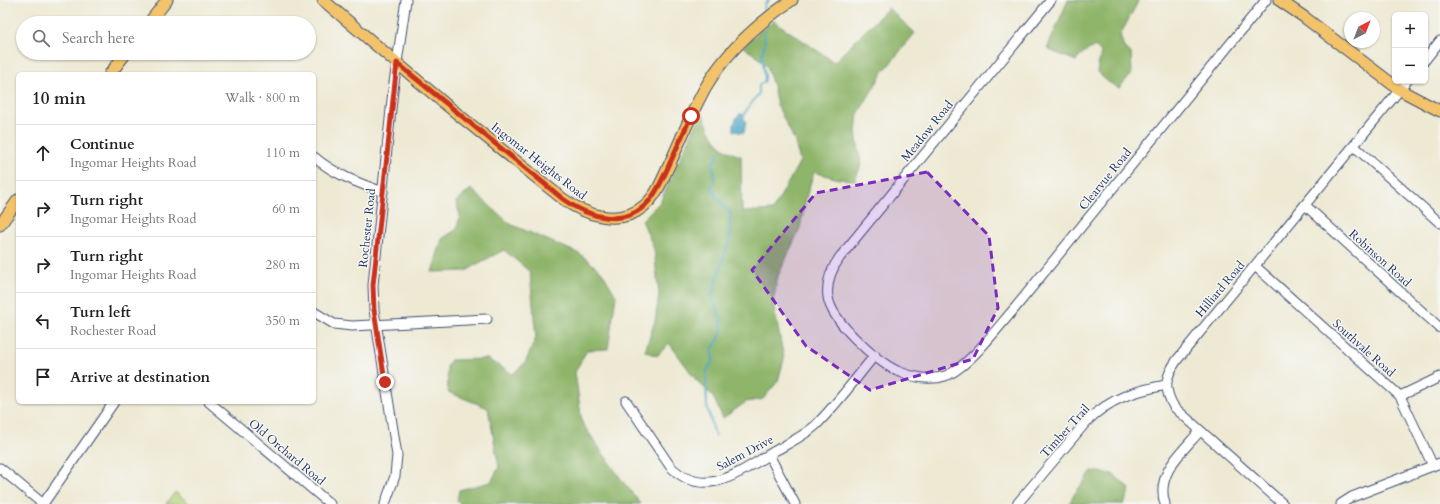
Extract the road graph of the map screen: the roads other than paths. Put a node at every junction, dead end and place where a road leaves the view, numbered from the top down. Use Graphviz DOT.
graph roads {
  1 [pos="167,0"];
  2 [pos="323,0"];
  3 [pos="406,0"];
  4 [pos="792,0"];
  5 [pos="1051,0"];
  6 [pos="1266,0"];
  7 [pos="1279,0"];
  8 [pos="154,16"];
  9 [pos="1440,41"];
  10 [pos="1428,56"];
  11 [pos="121,60"];
  12 [pos="397,63"];
  13 [pos="112,72"];
  14 [pos="1405,84"];
  15 [pos="1400,90"];
  16 [pos="1440,111"];
  17 [pos="1354,146"];
  18 [pos="316,158"];
  19 [pos="382,192"];
  20 [pos="16,203"];
  21 [pos="1305,205"];
  22 [pos="1440,223"];
  23 [pos="0,225"];
  24 [pos="1255,266"];
  25 [pos="828,281"];
  26 [pos="316,313"];
  27 [pos="487,319"];
  28 [pos="376,324"];
  29 [pos="1440,328"];
  30 [pos="875,355"];
  31 [pos="1440,377"];
  32 [pos="1166,385"];
  33 [pos="1400,396"];
  34 [pos="626,401"];
  35 [pos="113,404"];
  36 [pos="211,404"];
  37 [pos="1200,431"];
  38 [pos="769,455"];
  39 [pos="1437,464"];
  40 [pos="0,468"];
  41 [pos="43,504"];
  42 [pos="330,504"];
  43 [pos="385,504"];
  44 [pos="795,504"];
  45 [pos="1017,504"];
  46 [pos="1165,504"];
  47 [pos="1283,504"];
  48 [pos="1341,504"];
  1 -- 8 [label="main road"];
  2 -- 12 [label="main road, Ingomar Heights Road"];
  3 -- 12 [label="street, Rochester Road"];
  4 -- 12 [label="main road, Ingomar Heights Road"];
  5 -- 25 [label="street, Meadow Road"];
  6 -- 30 [label="street, Clearvue Road"];
  7 -- 15 [label="main road"];
  9 -- 10 [label="street"];
  11 -- 13 [label="main road"];
  12 -- 19 [label="street, Rochester Road"];
  14 -- 15 [label="street, Hilliard Road"];
  15 -- 16 [label="main road"];
  15 -- 17 [label="street, Hilliard Road"];
  17 -- 21 [label="street, Hilliard Road"];
  17 -- 22 [label="street"];
  18 -- 19 [label="street"];
  19 -- 28 [label="street, Rochester Road"];
  20 -- 23 [label="main road"];
  21 -- 24 [label="street, Hilliard Road"];
  21 -- 29 [label="street, Robinson Road"];
  24 -- 32 [label="street, Hilliard Road"];
  24 -- 33 [label="street, Southvale Road"];
  25 -- 30 [label="street, Clearvue Road"];
  26 -- 28 [label="street"];
  27 -- 28 [label="street"];
  28 -- 43 [label="street, Rochester Road"];
  30 -- 38 [label="street, Salem Drive"];
  31 -- 33 [label="street"];
  32 -- 37 [label="street"];
  32 -- 45 [label="street, Timber Trail"];
  33 -- 39 [label="street, Southvale Road"];
  34 -- 38 [label="street, Salem Drive"];
  35 -- 41 [label="street"];
  36 -- 42 [label="street, Old Orchard Road"];
  37 -- 46 [label="street"];
  37 -- 47 [label="street"];
  38 -- 44 [label="street"];
  39 -- 48 [label="street"];
  40 -- 41 [label="street"];
}
